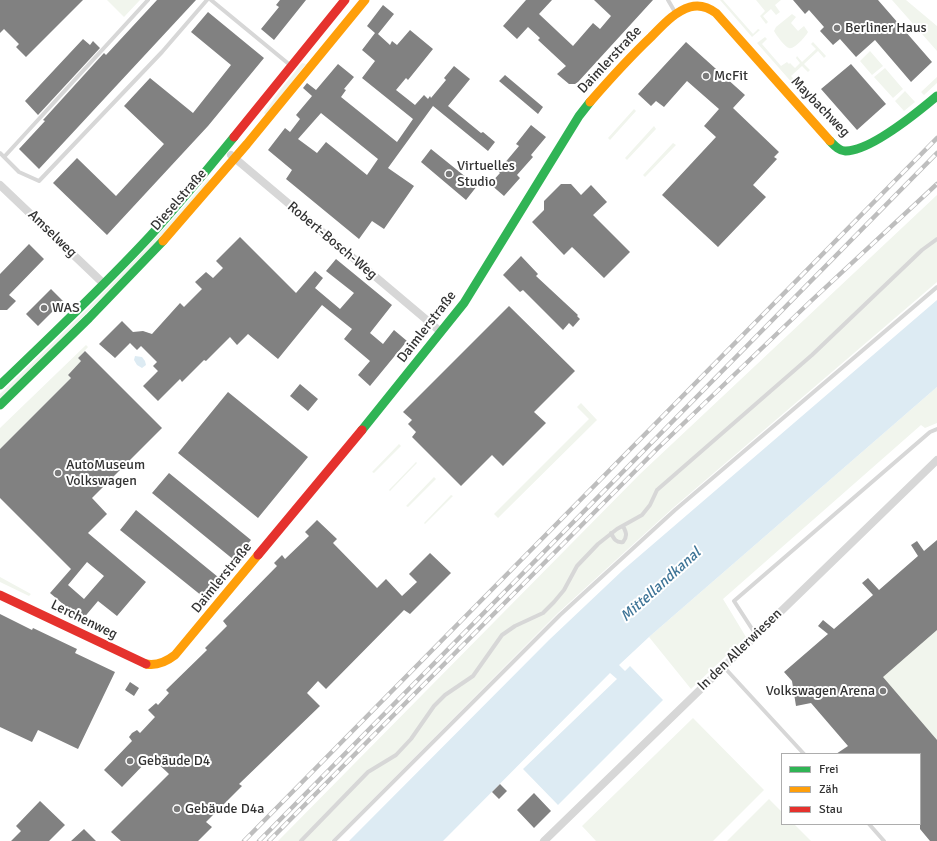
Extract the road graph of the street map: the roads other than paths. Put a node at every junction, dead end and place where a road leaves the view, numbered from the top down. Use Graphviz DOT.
graph roads {
  1 [pos="148,0"];
  2 [pos="207,0"];
  3 [pos="211,0"];
  4 [pos="346,0"];
  5 [pos="365,0"];
  6 [pos="668,0"];
  7 [pos="701,3"];
  8 [pos="676,14"];
  9 [pos="292,67"];
  10 [pos="937,96"];
  11 [pos="224,149"];
  12 [pos="0,153"];
  13 [pos="4,157"];
  14 [pos="234,158"];
  15 [pos="0,185"];
  16 [pos="937,239"];
  17 [pos="104,284"];
  18 [pos="937,287"];
  19 [pos="441,332"];
  20 [pos="0,386"];
  21 [pos="0,404"];
  22 [pos="937,429"];
  23 [pos="937,460"];
  24 [pos="622,526"];
  25 [pos="611,533"];
  26 [pos="0,595"];
  27 [pos="756,635"];
  28 [pos="157,665"];
  29 [pos="723,666"];
  30 [pos="803,753"];
  31 [pos="870,825"];
  32 [pos="301,841"];
  33 [pos="334,841"];
  34 [pos="544,841"];
  35 [pos="884,841"];
  1 -- 13 [label="lane"];
  2 -- 13 [label="lane"];
  3 -- 9 [label="lane"];
  4 -- 9 [label="street, Dieselstraße"];
  5 -- 14 [label="street, Dieselstraße"];
  6 -- 8 [label="lane"];
  7 -- 8 [label="street, Daimlerstraße"];
  7 -- 10 [label="street, Maybachweg"];
  8 -- 19 [label="street, Daimlerstraße"];
  9 -- 11 [label="street, Dieselstraße"];
  11 -- 14 [label="street, Robert-Bosch-Weg"];
  11 -- 17 [label="street, Dieselstraße"];
  12 -- 13 [label="lane"];
  14 -- 19 [label="street, Robert-Bosch-Weg"];
  14 -- 21 [label="street, Dieselstraße"];
  15 -- 17 [label="street, Amselweg"];
  16 -- 24 [label="lane"];
  17 -- 20 [label="street, Dieselstraße"];
  18 -- 33 [label="lane"];
  19 -- 28 [label="street, Daimlerstraße"];
  22 -- 27 [label="lane"];
  23 -- 27 [label="street, In den Allerwiesen"];
  24 -- 25 [label="lane"];
  24 -- 25 [label="lane"];
  25 -- 32 [label="lane"];
  26 -- 28 [label="street, Lerchenweg"];
  27 -- 29 [label="street, In den Allerwiesen"];
  29 -- 30 [label="lane"];
  29 -- 34 [label="street, In den Allerwiesen"];
  31 -- 35 [label="lane"];
}
